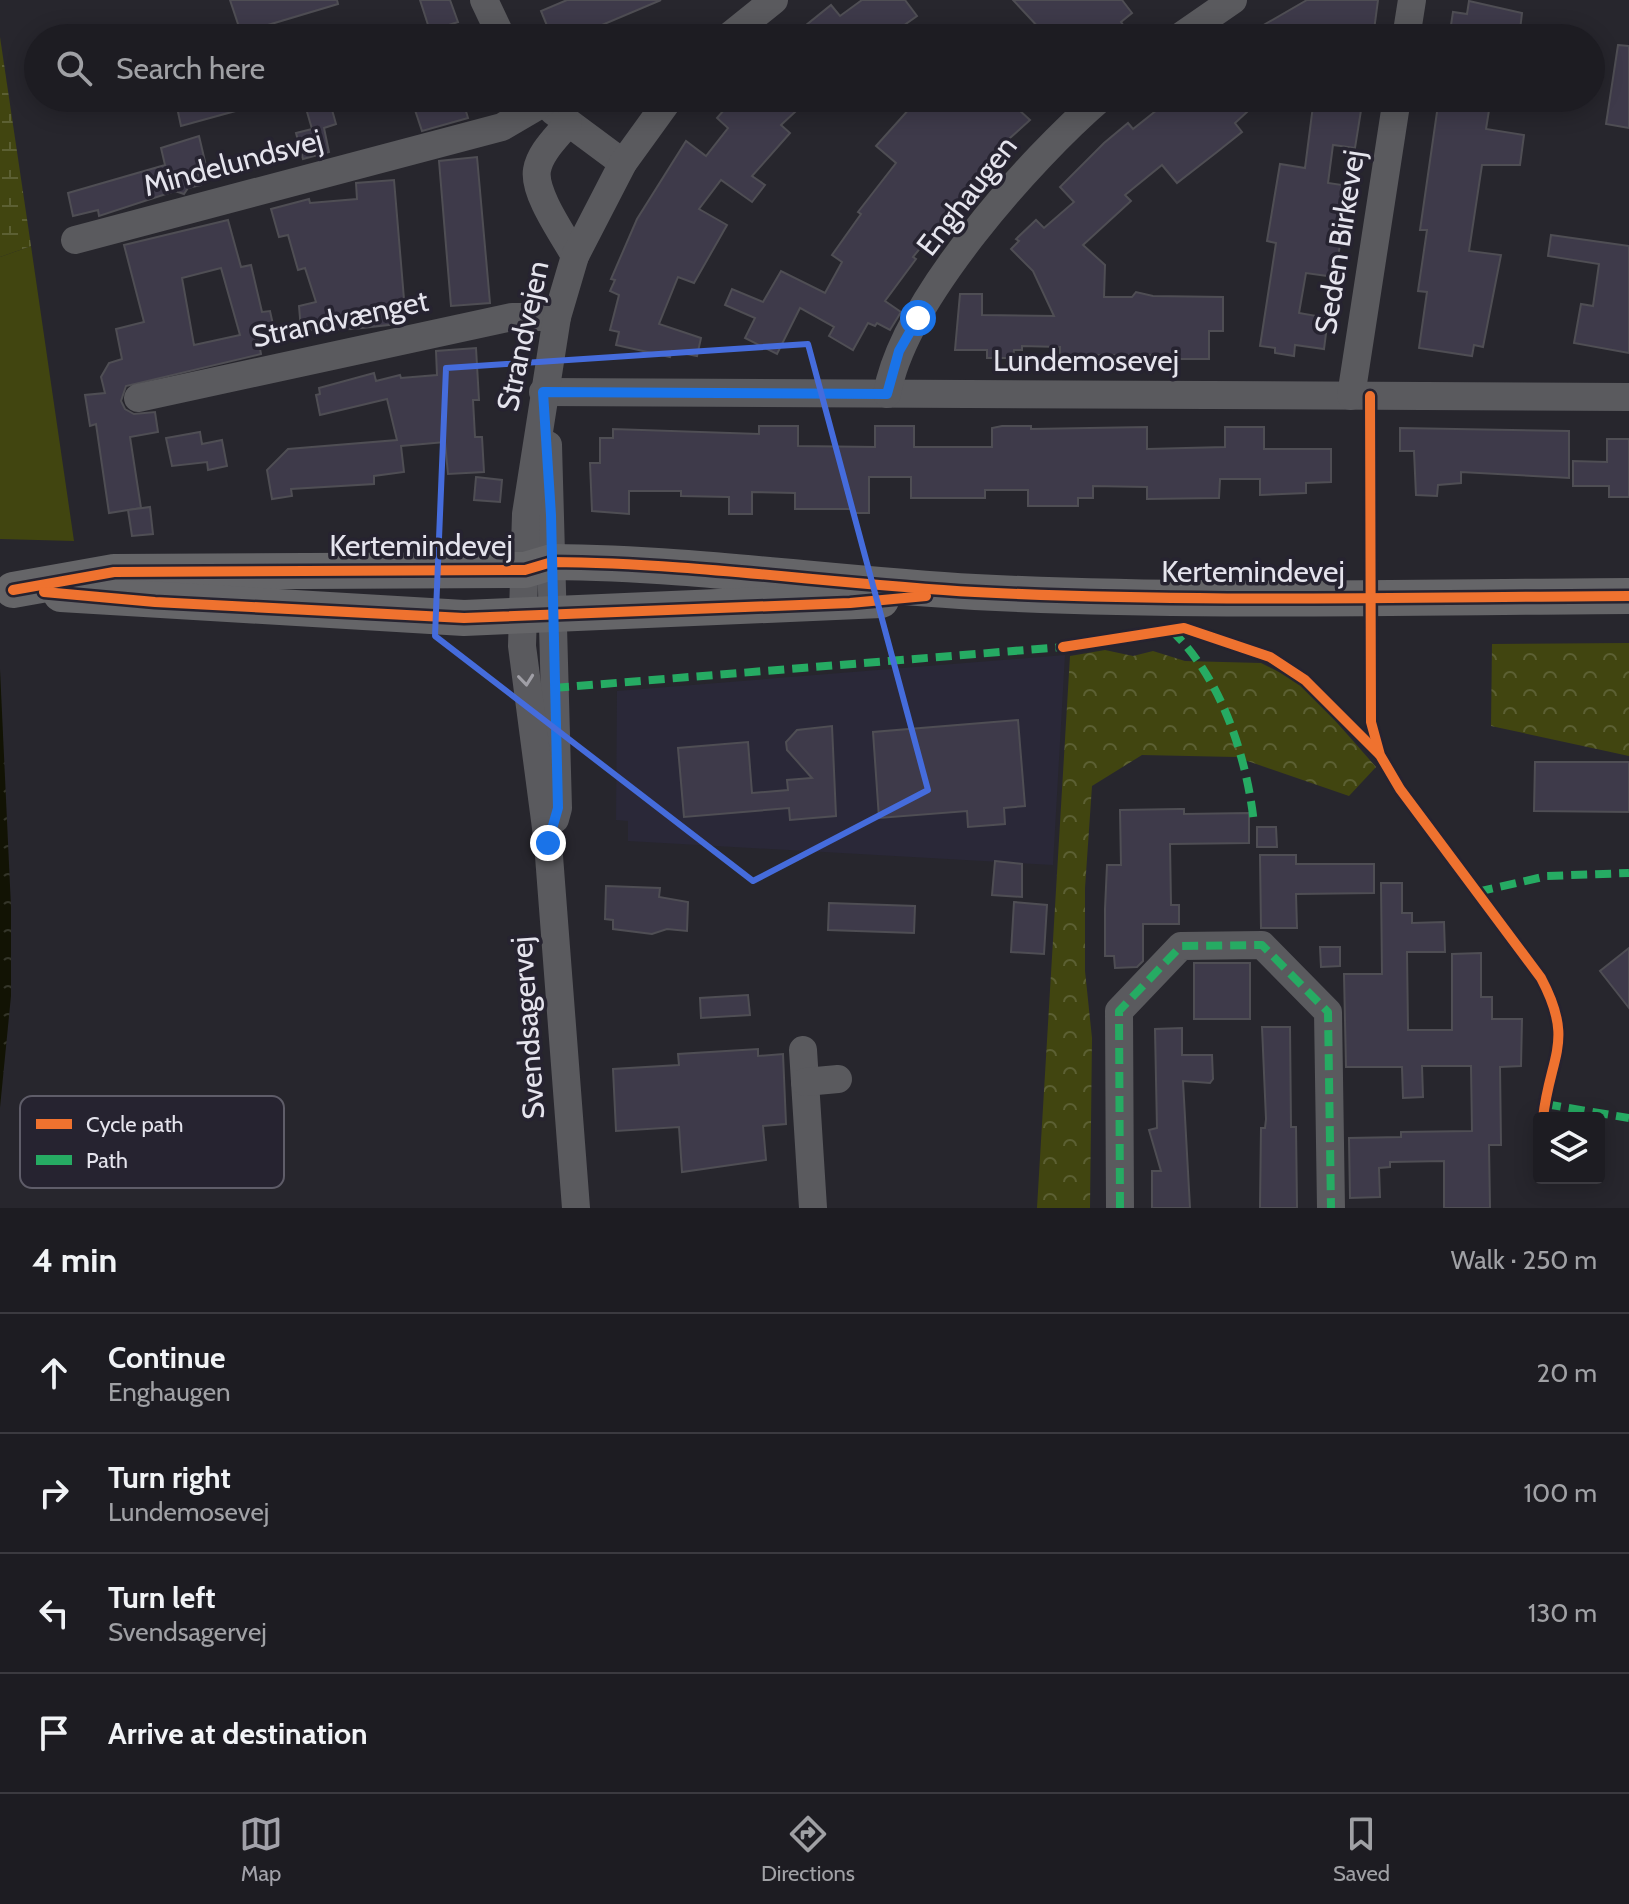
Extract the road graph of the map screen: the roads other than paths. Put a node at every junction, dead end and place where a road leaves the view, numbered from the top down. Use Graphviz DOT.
graph roads {
  1 [pos="484,0"];
  2 [pos="774,0"];
  3 [pos="1233,0"];
  4 [pos="1412,0"];
  5 [pos="495,24"];
  6 [pos="744,24"];
  7 [pos="1198,24"];
  8 [pos="1408,24"];
  9 [pos="524,112"];
  10 [pos="554,112"];
  11 [pos="660,112"];
  12 [pos="1087,112"];
  13 [pos="1395,112"];
  14 [pos="568,123"];
  15 [pos="623,163"];
  16 [pos="75,240"];
  17 [pos="575,256"];
  18 [pos="557,317"];
  19 [pos="543,392"];
  20 [pos="887,394"];
  21 [pos="1351,396"];
  22 [pos="1629,397"];
  23 [pos="138,398"];
  24 [pos="6,590"];
  25 [pos="538,590"];
  26 [pos="974,592"];
  27 [pos="1629,596"];
  28 [pos="803,1050"];
  29 [pos="838,1079"];
  30 [pos="805,1082"];
  31 [pos="576,1208"];
  32 [pos="813,1208"];
  33 [pos="1120,1208"];
  34 [pos="1331,1208"];
  1 -- 5 [label="street"];
  2 -- 6 [label="street"];
  3 -- 7 [label="street"];
  4 -- 8 [label="street"];
  9 -- 16 [label="street, Mindelundsvej"];
  10 -- 14 [label="street, Mindelundsvej"];
  11 -- 15 [label="street, Strandvejen"];
  12 -- 20 [label="street, Enghaugen"];
  13 -- 21 [label="street, Seden Birkevej"];
  14 -- 15 [label="street, Mindelundsvej"];
  14 -- 17 [label="street"];
  15 -- 17 [label="street, Strandvejen"];
  17 -- 18 [label="street, Strandvejen"];
  18 -- 19 [label="street, Strandvejen"];
  18 -- 23 [label="street, Strandvænget"];
  19 -- 20 [label="street, Lundemosevej"];
  19 -- 25 [label="street, Svendsagervej"];
  20 -- 21 [label="street, Lundemosevej"];
  21 -- 22 [label="street, Lundemosevej"];
  24 -- 25 [label="main road, Kertemindevej"];
  24 -- 25 [label="main road, Kertemindevej"];
  25 -- 26 [label="main road, Kertemindevej"];
  25 -- 26 [label="main road, Kertemindevej"];
  25 -- 31 [label="street, Svendsagervej"];
  26 -- 27 [label="main road, Kertemindevej"];
  28 -- 30 [label="street"];
  29 -- 30 [label="street"];
  30 -- 32 [label="street"];
  33 -- 34 [label="street"];
}
